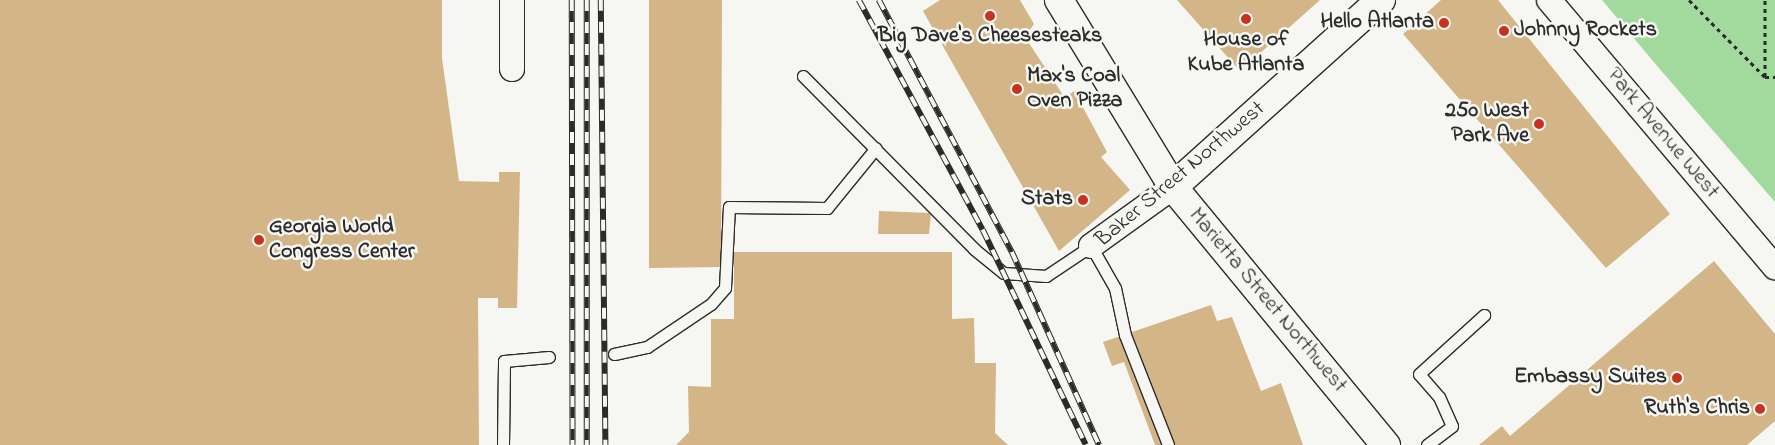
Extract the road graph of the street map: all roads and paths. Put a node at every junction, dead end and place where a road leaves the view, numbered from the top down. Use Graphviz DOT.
graph roads {
  1 [pos="512,0"];
  2 [pos="1059,0"];
  3 [pos="1381,0"];
  4 [pos="1549,0"];
  5 [pos="1689,0"];
  6 [pos="1765,0"];
  7 [pos="512,70"];
  8 [pos="803,76"];
  9 [pos="1765,77"];
  10 [pos="1775,77"];
  11 [pos="876,148"];
  12 [pos="1173,186"];
  13 [pos="1091,246"];
  14 [pos="1775,267"];
  15 [pos="1484,315"];
  16 [pos="614,354"];
  17 [pos="549,358"];
  18 [pos="503,445"];
  19 [pos="1168,445"];
  20 [pos="1386,445"];
  21 [pos="1427,445"];
  1 -- 7 [label="street"];
  2 -- 12 [label="main road, Marietta Street Northwest"];
  3 -- 12 [label="main road, Baker Street Northwest"];
  4 -- 14 [label="street, Park Avenue West"];
  5 -- 9 [label="path"];
  6 -- 9 [label="path"];
  8 -- 11 [label="lane"];
  9 -- 10 [label="path"];
  11 -- 13 [label="lane"];
  11 -- 16 [label="lane"];
  12 -- 13 [label="street, Baker Street Northwest"];
  12 -- 20 [label="main road, Marietta Street Northwest"];
  13 -- 19 [label="lane, Baker Street Northwest"];
  15 -- 21 [label="lane"];
  17 -- 18 [label="lane"];
}
